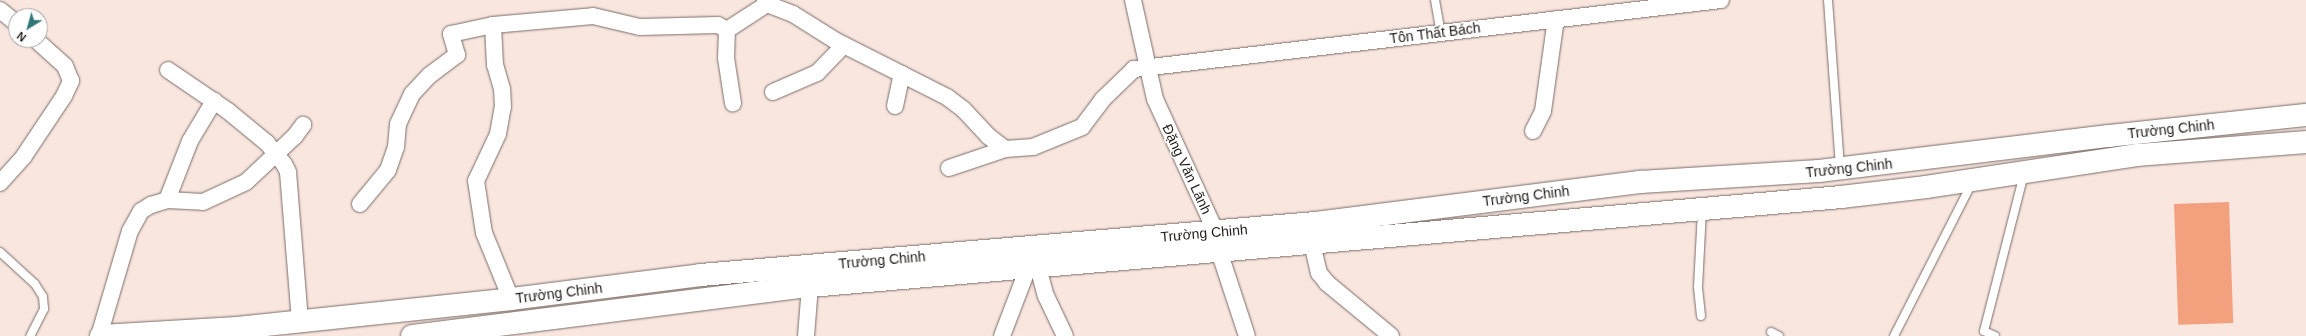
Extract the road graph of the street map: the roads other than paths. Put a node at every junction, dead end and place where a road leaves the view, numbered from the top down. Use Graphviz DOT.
graph roads {
  1 [pos="1133,0"];
  2 [pos="1435,0"];
  3 [pos="1721,0"];
  4 [pos="1828,0"];
  5 [pos="766,2"];
  6 [pos="0,10"];
  7 [pos="8,16"];
  8 [pos="1556,19"];
  9 [pos="493,25"];
  10 [pos="727,30"];
  11 [pos="1441,33"];
  12 [pos="844,45"];
  13 [pos="45,48"];
  14 [pos="1148,67"];
  15 [pos="168,70"];
  16 [pos="902,74"];
  17 [pos="773,92"];
  18 [pos="214,101"];
  19 [pos="733,103"];
  20 [pos="895,106"];
  21 [pos="2306,115"];
  22 [pos="303,125"];
  23 [pos="1533,131"];
  24 [pos="2306,142"];
  25 [pos="1005,149"];
  26 [pos="276,153"];
  27 [pos="949,168"];
  28 [pos="1840,169"];
  29 [pos="2025,171"];
  30 [pos="1974,180"];
  31 [pos="0,183"];
  32 [pos="167,200"];
  33 [pos="360,204"];
  34 [pos="1702,210"];
  35 [pos="1314,233"];
  36 [pos="1217,241"];
  37 [pos="0,252"];
  38 [pos="1033,268"];
  39 [pos="810,286"];
  40 [pos="511,299"];
  41 [pos="1701,316"];
  42 [pos="300,320"];
  43 [pos="1771,332"];
  44 [pos="30,336"];
  45 [pos="100,336"];
  46 [pos="412,336"];
  47 [pos="806,336"];
  48 [pos="1002,336"];
  49 [pos="1065,336"];
  50 [pos="1247,336"];
  51 [pos="1391,336"];
  52 [pos="1779,336"];
  53 [pos="1894,336"];
  54 [pos="1995,336"];
  1 -- 14 [label="street, Đặng Văn Lãnh"];
  2 -- 11 [label="lane"];
  3 -- 8 [label="street, Tôn Thất Bách"];
  4 -- 28 [label="lane"];
  5 -- 10 [label="street"];
  5 -- 12 [label="street"];
  6 -- 7 [label="street"];
  8 -- 11 [label="street, Tôn Thất Bách"];
  8 -- 23 [label="street"];
  9 -- 10 [label="street"];
  9 -- 33 [label="street"];
  9 -- 40 [label="street"];
  10 -- 19 [label="street"];
  11 -- 14 [label="street, Tôn Thất Bách"];
  12 -- 16 [label="street"];
  12 -- 17 [label="street"];
  13 -- 31 [label="street"];
  14 -- 25 [label="street, Tôn Thất Bách"];
  14 -- 36 [label="street, Đặng Văn Lãnh"];
  15 -- 18 [label="street"];
  16 -- 20 [label="street"];
  16 -- 25 [label="street"];
  18 -- 26 [label="street"];
  18 -- 32 [label="street"];
  21 -- 28 [label="highway, Trường Chinh"];
  22 -- 26 [label="street"];
  24 -- 29 [label="highway, Trường Chinh"];
  25 -- 27 [label="street, Tôn Thất Bách"];
  26 -- 32 [label="street"];
  26 -- 42 [label="street"];
  28 -- 35 [label="highway, Trường Chinh"];
  29 -- 30 [label="highway, Trường Chinh"];
  29 -- 54 [label="lane"];
  30 -- 34 [label="highway, Trường Chinh"];
  30 -- 53 [label="lane"];
  32 -- 45 [label="street"];
  34 -- 35 [label="highway, Trường Chinh"];
  34 -- 41 [label="lane"];
  35 -- 36 [label="highway, Trường Chinh"];
  35 -- 51 [label="street"];
  36 -- 38 [label="highway, Trường Chinh"];
  36 -- 40 [label="highway, Trường Chinh"];
  36 -- 50 [label="street, Đặng Văn Lãnh"];
  37 -- 44 [label="lane"];
  38 -- 39 [label="highway, Trường Chinh"];
  38 -- 48 [label="street"];
  38 -- 49 [label="street"];
  39 -- 46 [label="highway, Trường Chinh"];
  39 -- 47 [label="street"];
  40 -- 42 [label="highway, Trường Chinh"];
  42 -- 45 [label="highway, Trường Chinh"];
  43 -- 52 [label="lane"];
}
